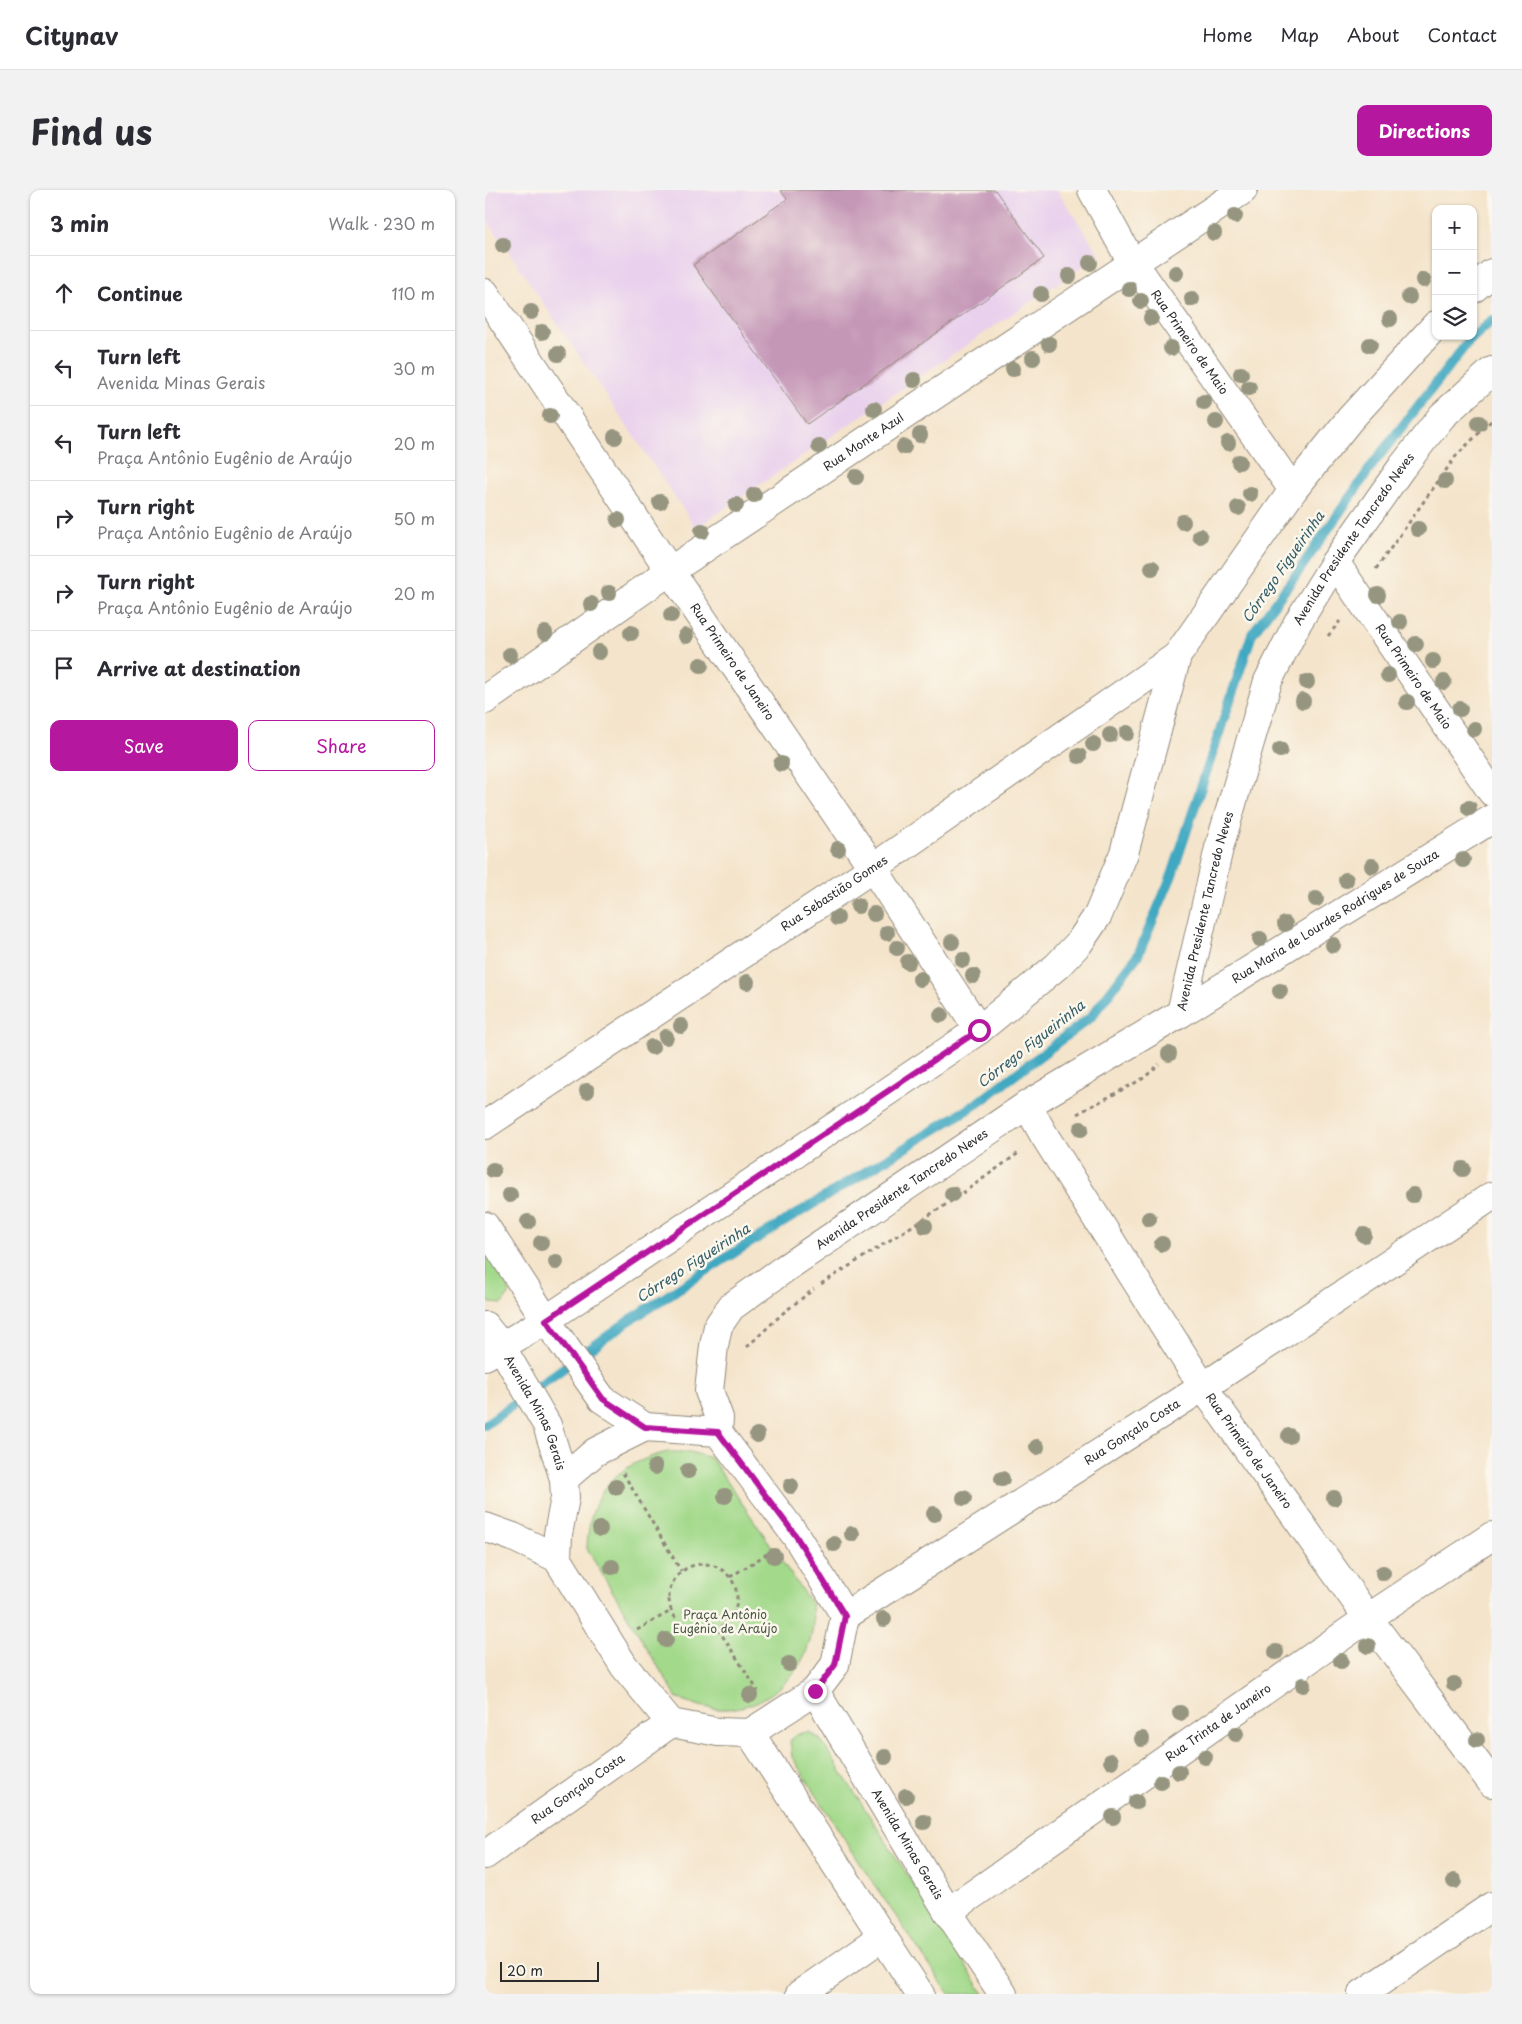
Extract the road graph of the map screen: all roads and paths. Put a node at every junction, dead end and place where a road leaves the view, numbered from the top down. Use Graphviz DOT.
graph roads {
  1 [pos="1091,190"];
  2 [pos="1243,190"];
  3 [pos="1134,263"];
  4 [pos="1492,273"];
  5 [pos="1477,286"];
  6 [pos="485,293"];
  7 [pos="1432,329"];
  8 [pos="1492,371"];
  9 [pos="1492,420"];
  10 [pos="1293,490"];
  11 [pos="1335,562"];
  12 [pos="670,571"];
  13 [pos="1358,595"];
  14 [pos="1326,639"];
  15 [pos="1177,656"];
  16 [pos="485,700"];
  17 [pos="1492,792"];
  18 [pos="1492,819"];
  19 [pos="873,868"];
  20 [pos="1181,1013"];
  21 [pos="979,1030"];
  22 [pos="1160,1063"];
  23 [pos="1027,1105"];
  24 [pos="485,1125"];
  25 [pos="1044,1135"];
  26 [pos="1492,1196"];
  27 [pos="485,1226"];
  28 [pos="546,1320"];
  29 [pos="490,1343"];
  30 [pos="745,1349"];
  31 [pos="1203,1387"];
  32 [pos="645,1427"];
  33 [pos="718,1432"];
  34 [pos="621,1471"];
  35 [pos="563,1479"];
  36 [pos="485,1527"];
  37 [pos="1492,1536"];
  38 [pos="775,1549"];
  39 [pos="557,1558"];
  40 [pos="681,1572"];
  41 [pos="730,1578"];
  42 [pos="671,1611"];
  43 [pos="845,1616"];
  44 [pos="1368,1618"];
  45 [pos="718,1629"];
  46 [pos="637,1631"];
  47 [pos="815,1691"];
  48 [pos="759,1692"];
  49 [pos="671,1722"];
  50 [pos="750,1733"];
  51 [pos="1492,1783"];
  52 [pos="485,1855"];
  53 [pos="1492,1906"];
  54 [pos="948,1912"];
  55 [pos="882,1937"];
  56 [pos="800,1994"];
  57 [pos="920,1994"];
  58 [pos="1003,1994"];
  59 [pos="1362,1994"];
  1 -- 3 [label="street, Rua Primeiro de Maio"];
  2 -- 3 [label="street, Rua Monte Azul"];
  3 -- 10 [label="street, Rua Primeiro de Maio"];
  3 -- 12 [label="street, Rua Monte Azul"];
  4 -- 5 [label="street"];
  6 -- 12 [label="street, Rua Primeiro de Janeiro"];
  7 -- 10 [label="street"];
  8 -- 11 [label="street, Avenida Presidente Tancredo Neves"];
  9 -- 13 [label="path"];
  10 -- 15 [label="street"];
  11 -- 13 [label="street, Rua Primeiro de Maio"];
  11 -- 20 [label="street, Avenida Presidente Tancredo Neves"];
  12 -- 16 [label="street, Rua Monte Azul"];
  12 -- 19 [label="street, Rua Primeiro de Janeiro"];
  13 -- 14 [label="path"];
  13 -- 17 [label="street, Rua Primeiro de Maio"];
  15 -- 19 [label="street, Rua Sebastião Gomes"];
  15 -- 21 [label="street"];
  18 -- 20 [label="street, Rua Maria de Lourdes Rodrigues de Souza"];
  19 -- 21 [label="street, Rua Primeiro de Janeiro"];
  19 -- 24 [label="street, Rua Sebastião Gomes"];
  20 -- 23 [label="street, Avenida Presidente Tancredo Neves"];
  21 -- 28 [label="street"];
  22 -- 25 [label="path"];
  23 -- 25 [label="street, Rua Primeiro de Janeiro"];
  23 -- 33 [label="street, Avenida Presidente Tancredo Neves"];
  25 -- 30 [label="path"];
  25 -- 31 [label="street, Rua Primeiro de Janeiro"];
  26 -- 31 [label="street, Rua Gonçalo Costa"];
  27 -- 28 [label="street"];
  28 -- 29 [label="street"];
  28 -- 32 [label="street"];
  29 -- 35 [label="street, Avenida Minas Gerais"];
  31 -- 43 [label="street, Rua Gonçalo Costa"];
  31 -- 44 [label="street, Rua Primeiro de Janeiro"];
  32 -- 33 [label="street"];
  32 -- 35 [label="street"];
  33 -- 43 [label="street"];
  34 -- 40 [label="path"];
  35 -- 39 [label="street"];
  36 -- 39 [label="street"];
  37 -- 44 [label="street, Rua Trinta de Janeiro"];
  38 -- 41 [label="path"];
  39 -- 49 [label="street"];
  40 -- 41 [label="path"];
  40 -- 42 [label="path"];
  41 -- 45 [label="path"];
  42 -- 45 [label="path"];
  42 -- 46 [label="path"];
  43 -- 47 [label="street"];
  44 -- 51 [label="street, Rua Primeiro de Janeiro"];
  44 -- 54 [label="street, Rua Trinta de Janeiro"];
  45 -- 48 [label="path"];
  47 -- 50 [label="street"];
  47 -- 54 [label="street, Avenida Minas Gerais"];
  49 -- 50 [label="street"];
  49 -- 52 [label="street, Rua Gonçalo Costa"];
  50 -- 55 [label="street"];
  53 -- 59 [label="street"];
  54 -- 58 [label="street, Avenida Minas Gerais"];
  55 -- 56 [label="street"];
  55 -- 57 [label="street"];
}
